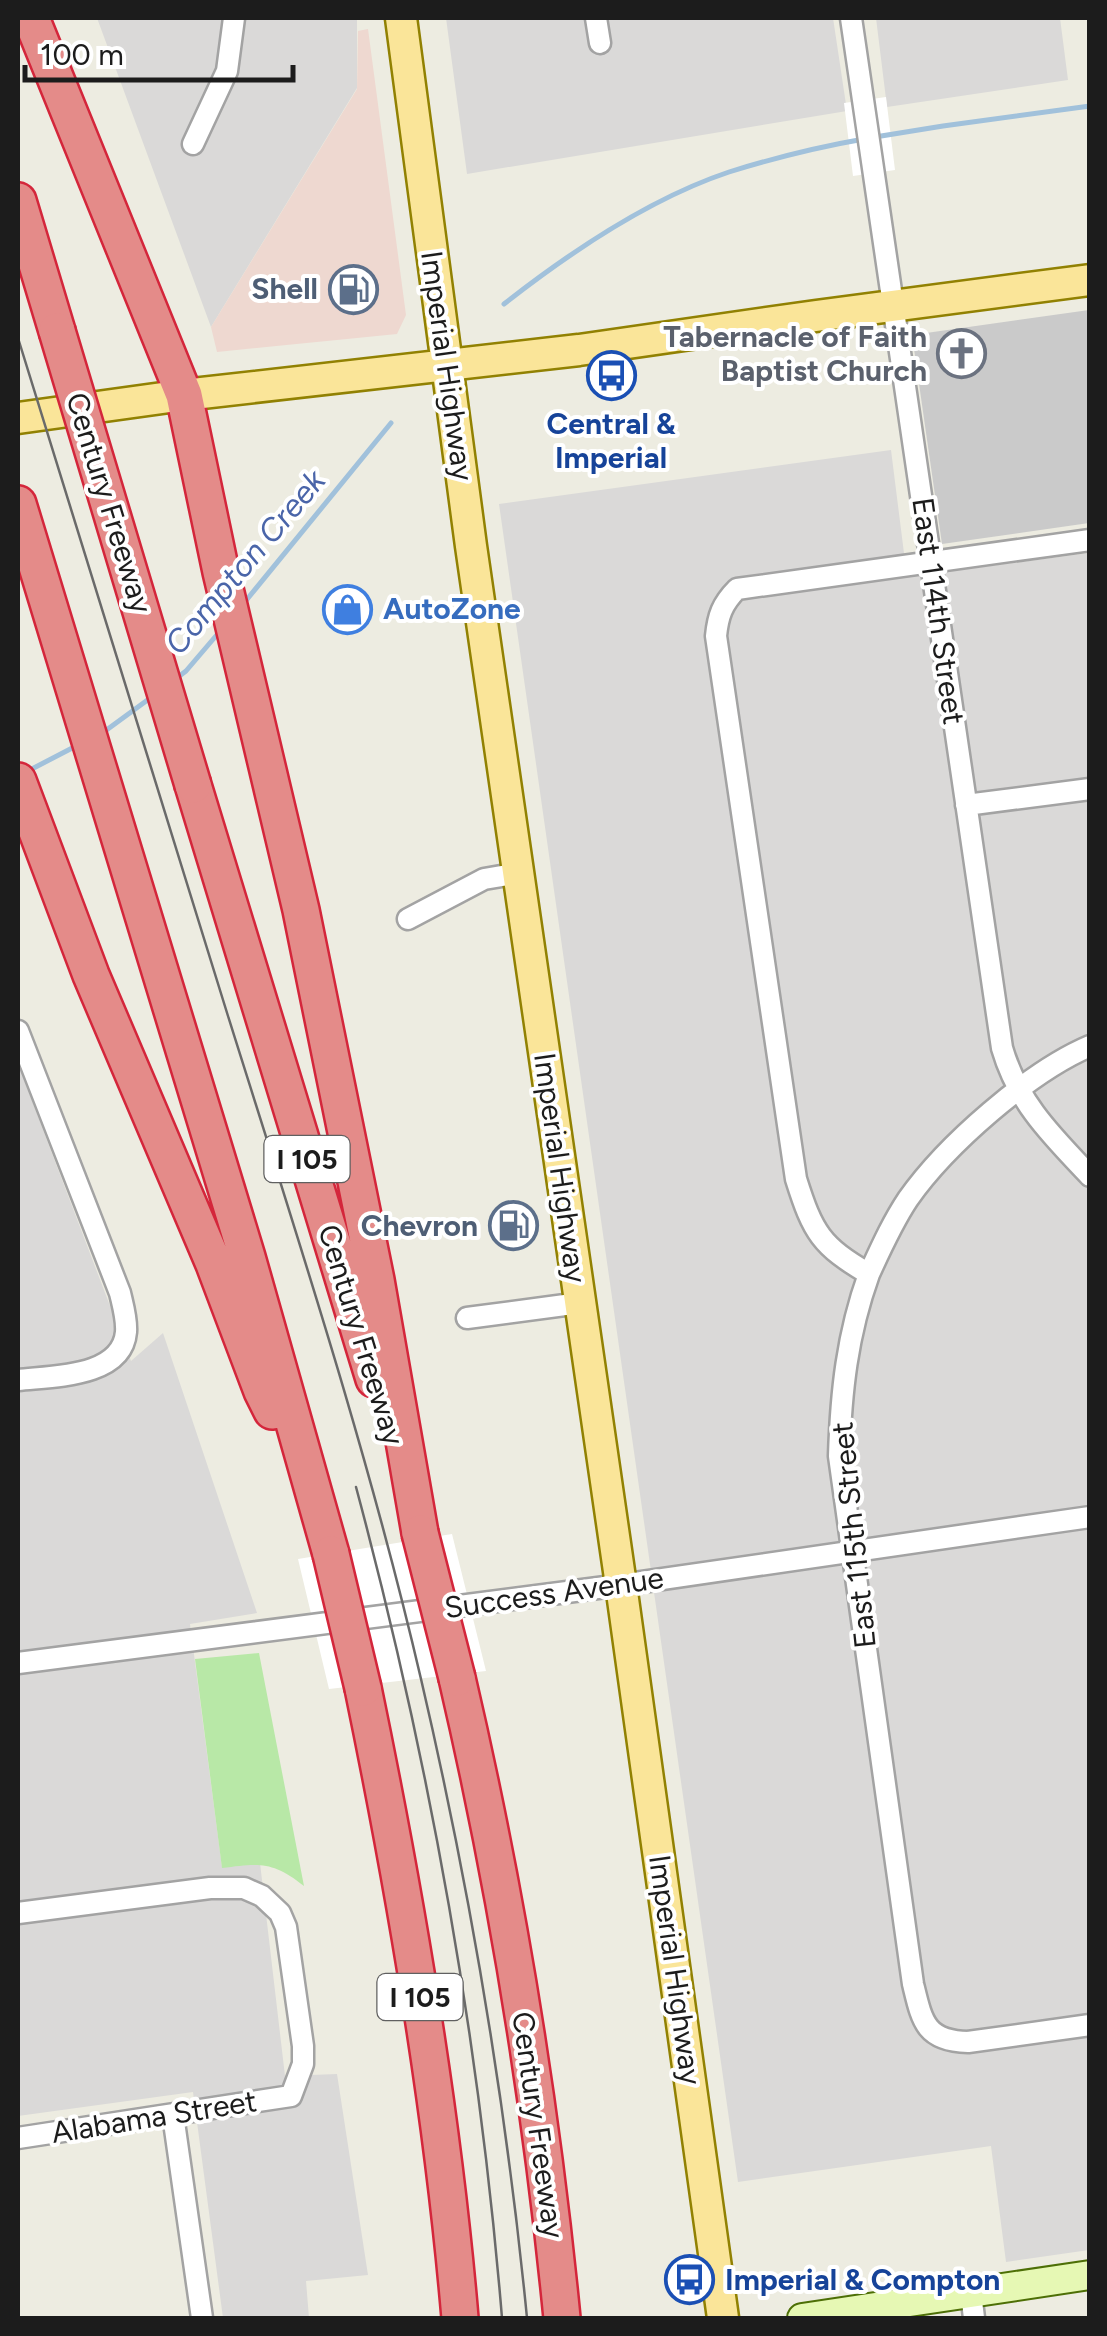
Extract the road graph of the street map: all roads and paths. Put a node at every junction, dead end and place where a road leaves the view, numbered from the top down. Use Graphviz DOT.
graph roads {
  1 [pos="31,18"];
  2 [pos="234,18"];
  3 [pos="402,18"];
  4 [pos="596,18"];
  5 [pos="851,18"];
  6 [pos="600,44"];
  7 [pos="193,144"];
  8 [pos="18,201"];
  9 [pos="1090,280"];
  10 [pos="893,306"];
  11 [pos="448,366"];
  12 [pos="184,396"];
  13 [pos="18,418"];
  14 [pos="18,504"];
  15 [pos="1090,540"];
  16 [pos="930,562"];
  17 [pos="18,781"];
  18 [pos="1090,789"];
  19 [pos="966,805"];
  20 [pos="519,874"];
  21 [pos="408,919"];
  22 [pos="18,1032"];
  23 [pos="1090,1046"];
  24 [pos="1018,1090"];
  25 [pos="1090,1176"];
  26 [pos="870,1274"];
  27 [pos="580,1302"];
  28 [pos="467,1318"];
  29 [pos="18,1380"];
  30 [pos="317,1502"];
  31 [pos="1090,1517"];
  32 [pos="420,1533"];
  33 [pos="852,1552"];
  34 [pos="621,1585"];
  35 [pos="18,1664"];
  36 [pos="18,1913"];
  37 [pos="1090,2025"];
  38 [pos="173,2114"];
  39 [pos="18,2138"];
  40 [pos="1090,2275"];
  41 [pos="561,2306"];
  42 [pos="973,2306"];
  43 [pos="459,2314"];
  44 [pos="202,2318"];
  45 [pos="723,2318"];
  46 [pos="802,2318"];
  1 -- 12 [label="highway"];
  2 -- 7 [label="street"];
  3 -- 11 [label="main road, Imperial Highway"];
  4 -- 6 [label="street"];
  5 -- 10 [label="street, East 114th Street"];
  8 -- 32 [label="highway, Century Freeway / I 105, bridge"];
  9 -- 10 [label="main road"];
  10 -- 11 [label="main road"];
  10 -- 16 [label="street, East 114th Street"];
  11 -- 12 [label="main road"];
  11 -- 20 [label="main road, Imperial Highway"];
  12 -- 13 [label="main road"];
  12 -- 32 [label="highway"];
  14 -- 30 [label="highway, I 105"];
  15 -- 16 [label="street"];
  16 -- 19 [label="street, East 114th Street"];
  16 -- 26 [label="street"];
  17 -- 30 [label="highway"];
  18 -- 19 [label="street"];
  19 -- 24 [label="street, East 114th Street"];
  20 -- 21 [label="street"];
  20 -- 27 [label="main road, Imperial Highway"];
  22 -- 29 [label="street"];
  23 -- 24 [label="street, East 115th Street"];
  24 -- 25 [label="street, East 114th Street"];
  24 -- 26 [label="street, East 115th Street"];
  26 -- 33 [label="street, East 115th Street"];
  27 -- 28 [label="street"];
  27 -- 34 [label="main road, Imperial Highway"];
  30 -- 43 [label="highway, I 105, bridge"];
  31 -- 33 [label="street, Success Avenue"];
  32 -- 41 [label="highway, Century Freeway / I 105, bridge"];
  33 -- 34 [label="street, Success Avenue"];
  33 -- 37 [label="street, East 115th Street"];
  34 -- 35 [label="street, Success Avenue"];
  34 -- 45 [label="main road, Imperial Highway"];
  36 -- 38 [label="street, Alabama Street"];
  38 -- 39 [label="street, Alabama Street"];
  38 -- 44 [label="street"];
  40 -- 42 [label="main road"];
  42 -- 46 [label="main road"];
}
